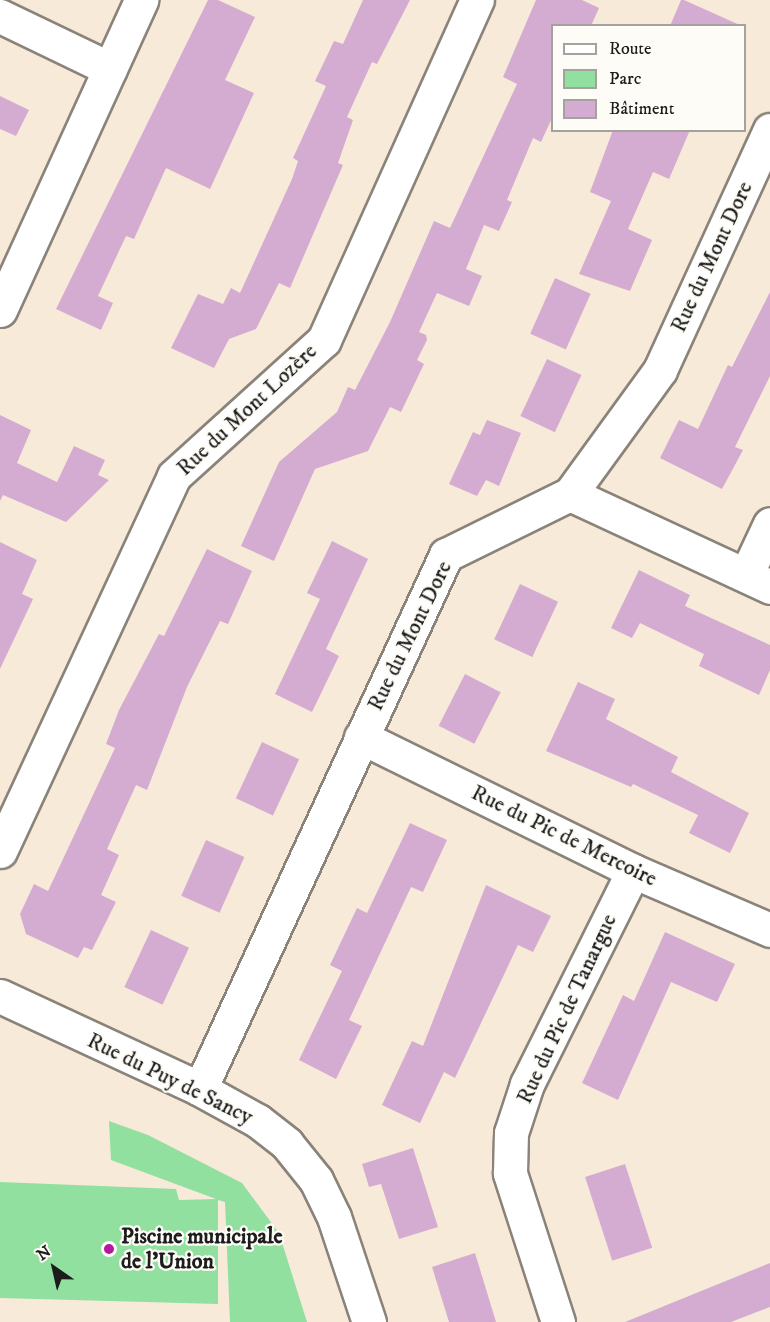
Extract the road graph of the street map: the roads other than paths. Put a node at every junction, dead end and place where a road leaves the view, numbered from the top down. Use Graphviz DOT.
graph roads {
  1 [pos="141,0"];
  2 [pos="477,0"];
  3 [pos="0,16"];
  4 [pos="110,69"];
  5 [pos="770,130"];
  6 [pos="0,310"];
  7 [pos="570,494"];
  8 [pos="770,524"];
  9 [pos="758,581"];
  10 [pos="361,737"];
  11 [pos="0,850"];
  12 [pos="633,871"];
  13 [pos="770,930"];
  14 [pos="0,996"];
  15 [pos="200,1089"];
  16 [pos="369,1322"];
  17 [pos="558,1322"];
  1 -- 4 [label="street"];
  2 -- 11 [label="street, Rue du Mont Lozère"];
  3 -- 4 [label="street"];
  4 -- 6 [label="street"];
  5 -- 7 [label="street, Rue du Mont Dore"];
  7 -- 9 [label="street"];
  7 -- 10 [label="street, Rue du Mont Dore"];
  8 -- 9 [label="street"];
  10 -- 12 [label="street, Rue du Pic de Mercoire"];
  10 -- 15 [label="street, Rue du Mont Dore"];
  12 -- 13 [label="street, Rue du Pic de Mercoire"];
  12 -- 17 [label="street, Rue du Pic de Tanargue"];
  14 -- 15 [label="street, Rue du Puy de Sancy"];
  15 -- 16 [label="street, Rue du Puy de Sancy"];
}
